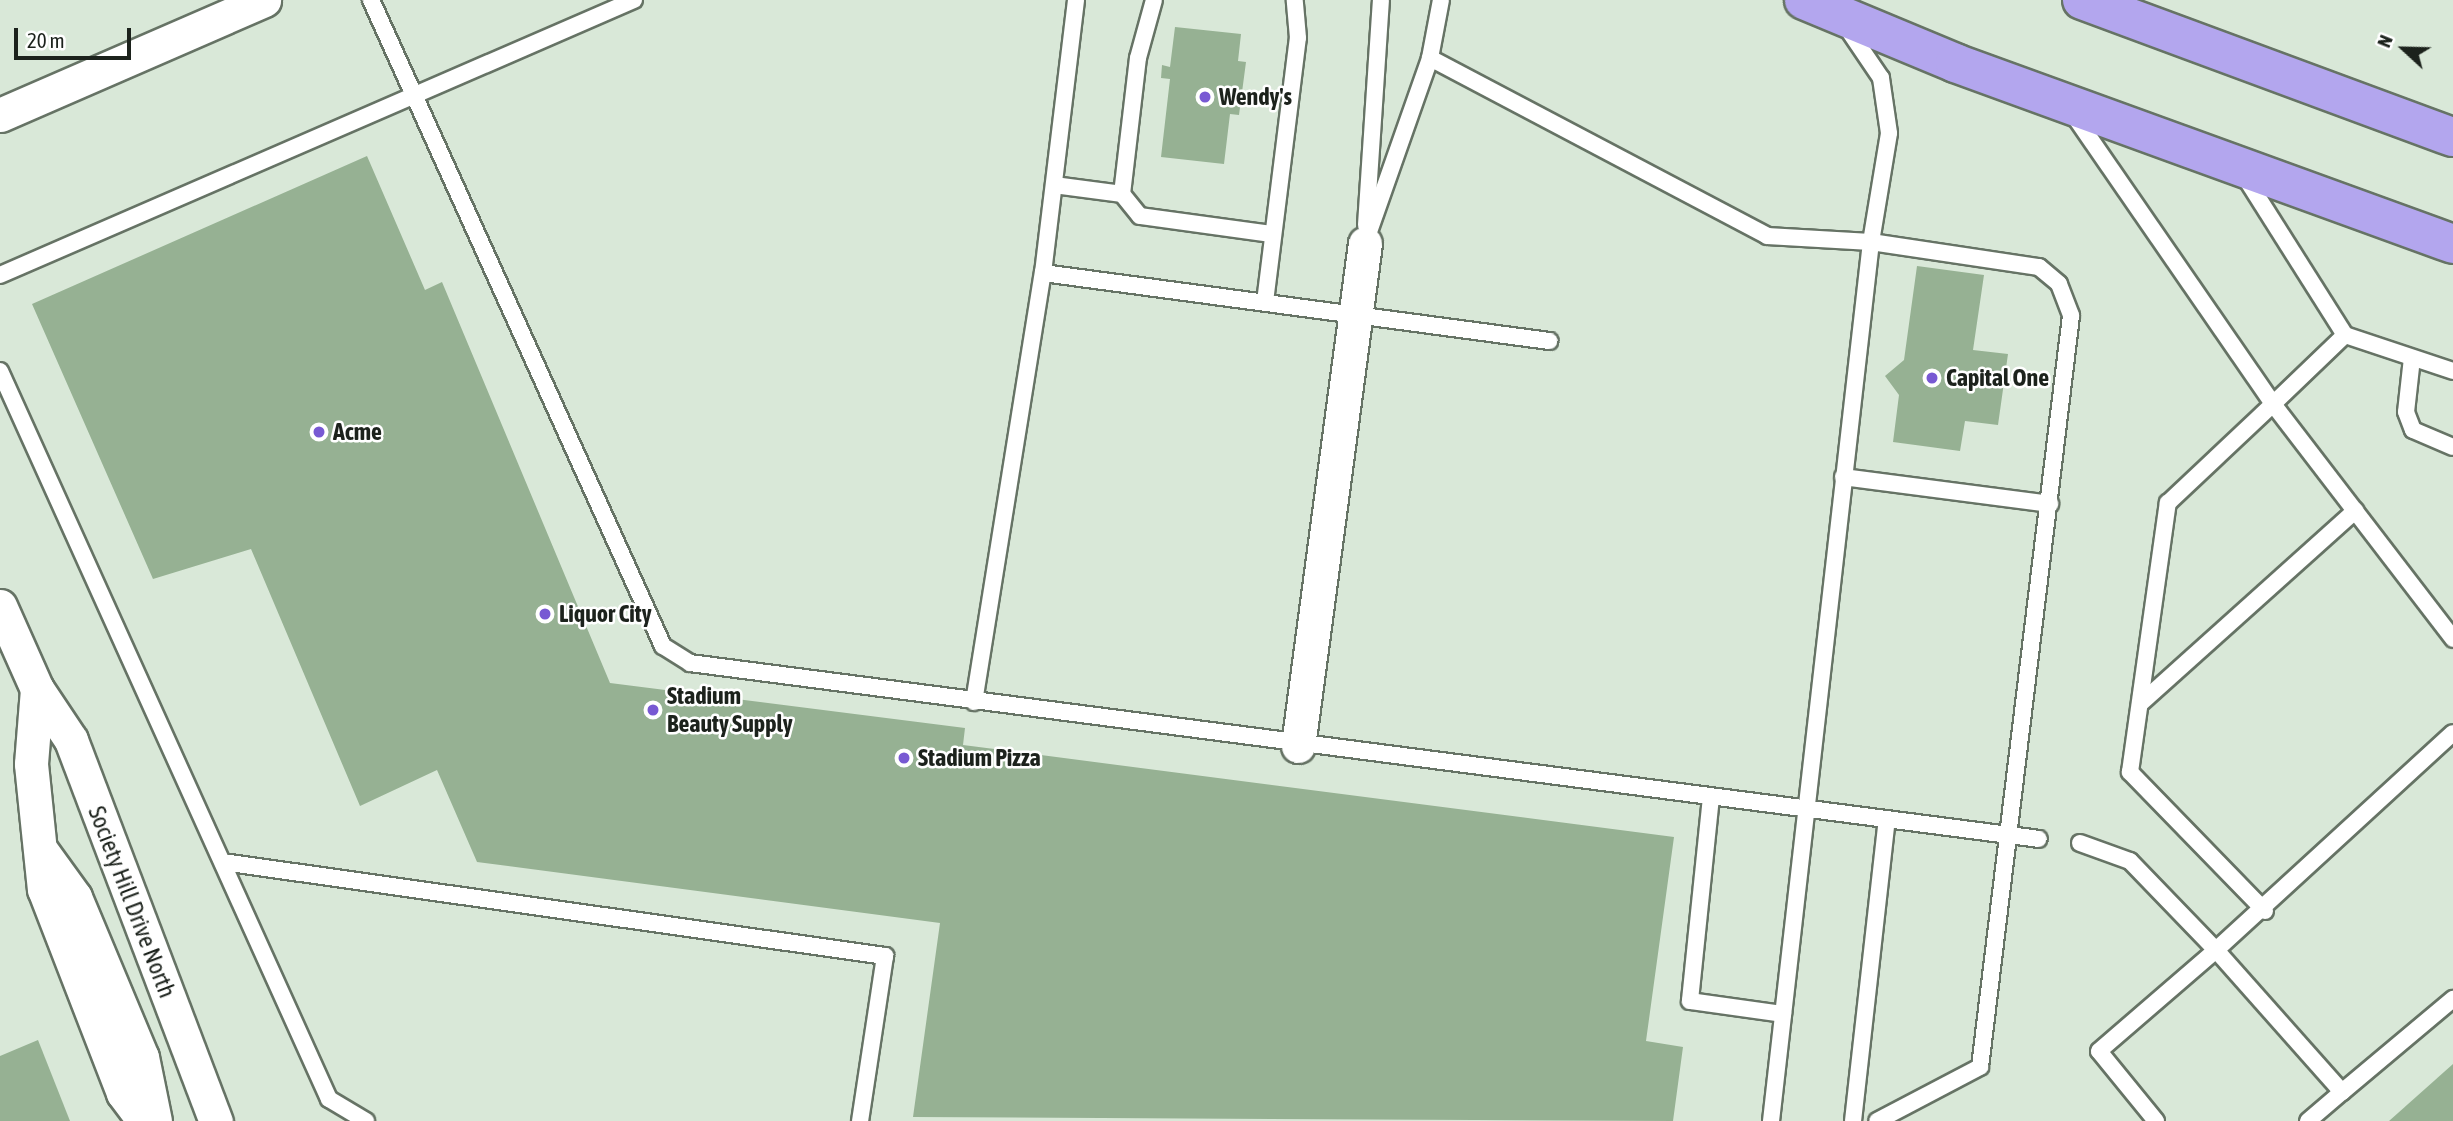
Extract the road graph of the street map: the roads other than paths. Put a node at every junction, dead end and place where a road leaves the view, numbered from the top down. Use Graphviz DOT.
graph roads {
  1 [pos="264,0"];
  2 [pos="371,0"];
  3 [pos="634,0"];
  4 [pos="1076,0"];
  5 [pos="1154,0"];
  6 [pos="1294,0"];
  7 [pos="1381,0"];
  8 [pos="1441,0"];
  9 [pos="2104,4"];
  10 [pos="1819,7"];
  11 [pos="1430,58"];
  12 [pos="415,96"];
  13 [pos="2066,103"];
  14 [pos="0,115"];
  15 [pos="2453,136"];
  16 [pos="2238,166"];
  17 [pos="1054,185"];
  18 [pos="1122,194"];
  19 [pos="1271,234"];
  20 [pos="1871,242"];
  21 [pos="1364,243"];
  22 [pos="2453,244"];
  23 [pos="1043,274"];
  24 [pos="0,275"];
  25 [pos="1265,302"];
  26 [pos="1355,313"];
  27 [pos="2345,335"];
  28 [pos="1549,341"];
  29 [pos="2412,358"];
  30 [pos="0,371"];
  31 [pos="2453,371"];
  32 [pos="2273,404"];
  33 [pos="2453,447"];
  34 [pos="1843,477"];
  35 [pos="2050,504"];
  36 [pos="2355,511"];
  37 [pos="0,606"];
  38 [pos="2453,639"];
  39 [pos="37,690"];
  40 [pos="974,702"];
  41 [pos="2141,703"];
  42 [pos="2453,733"];
  43 [pos="1298,746"];
  44 [pos="1712,797"];
  45 [pos="1806,808"];
  46 [pos="1887,819"];
  47 [pos="2012,834"];
  48 [pos="2039,839"];
  49 [pos="2080,843"];
  50 [pos="39,848"];
  51 [pos="223,862"];
  52 [pos="2265,911"];
  53 [pos="2216,950"];
  54 [pos="2453,999"];
  55 [pos="1783,1014"];
  56 [pos="2342,1092"];
  57 [pos="144,1121"];
  58 [pos="155,1121"];
  59 [pos="216,1121"];
  60 [pos="366,1121"];
  61 [pos="860,1121"];
  62 [pos="1771,1121"];
  63 [pos="1853,1121"];
  64 [pos="1877,1121"];
  65 [pos="2156,1121"];
  66 [pos="2308,1121"];
  1 -- 14 [label="street"];
  2 -- 12 [label="lane"];
  3 -- 12 [label="lane"];
  4 -- 17 [label="lane"];
  5 -- 18 [label="lane"];
  6 -- 19 [label="lane"];
  7 -- 21 [label="lane"];
  8 -- 11 [label="lane"];
  9 -- 15 [label="highway"];
  10 -- 13 [label="highway"];
  10 -- 20 [label="lane"];
  11 -- 20 [label="lane"];
  11 -- 21 [label="lane"];
  12 -- 24 [label="lane"];
  12 -- 40 [label="lane"];
  13 -- 16 [label="highway"];
  13 -- 32 [label="lane"];
  16 -- 22 [label="highway"];
  16 -- 27 [label="lane"];
  17 -- 18 [label="lane"];
  17 -- 23 [label="lane"];
  18 -- 19 [label="lane"];
  19 -- 25 [label="lane"];
  20 -- 34 [label="lane"];
  20 -- 35 [label="lane"];
  21 -- 26 [label="street"];
  23 -- 25 [label="lane"];
  23 -- 40 [label="lane"];
  25 -- 26 [label="lane"];
  26 -- 28 [label="lane"];
  26 -- 43 [label="street"];
  27 -- 29 [label="lane"];
  27 -- 32 [label="lane"];
  29 -- 31 [label="lane"];
  29 -- 33 [label="lane"];
  30 -- 51 [label="lane"];
  32 -- 36 [label="lane"];
  32 -- 41 [label="lane"];
  34 -- 35 [label="lane"];
  34 -- 45 [label="lane"];
  35 -- 47 [label="lane"];
  36 -- 38 [label="lane"];
  36 -- 41 [label="lane"];
  37 -- 39 [label="street, Society Hill Drive North"];
  39 -- 50 [label="street, Society Hill Drive North"];
  39 -- 59 [label="street, Society Hill Drive North"];
  40 -- 43 [label="lane"];
  41 -- 52 [label="lane"];
  42 -- 52 [label="lane"];
  43 -- 44 [label="lane"];
  44 -- 45 [label="lane"];
  44 -- 55 [label="lane"];
  45 -- 46 [label="lane"];
  45 -- 55 [label="lane"];
  46 -- 47 [label="lane"];
  46 -- 63 [label="lane"];
  47 -- 48 [label="lane"];
  47 -- 64 [label="lane"];
  49 -- 53 [label="lane"];
  50 -- 57 [label="street, Society Hill Drive North"];
  50 -- 58 [label="street, Society Hill Drive North"];
  51 -- 60 [label="lane"];
  51 -- 61 [label="lane"];
  52 -- 53 [label="lane"];
  53 -- 56 [label="lane"];
  53 -- 65 [label="lane"];
  54 -- 56 [label="lane"];
  55 -- 62 [label="lane"];
  56 -- 66 [label="lane"];
}
